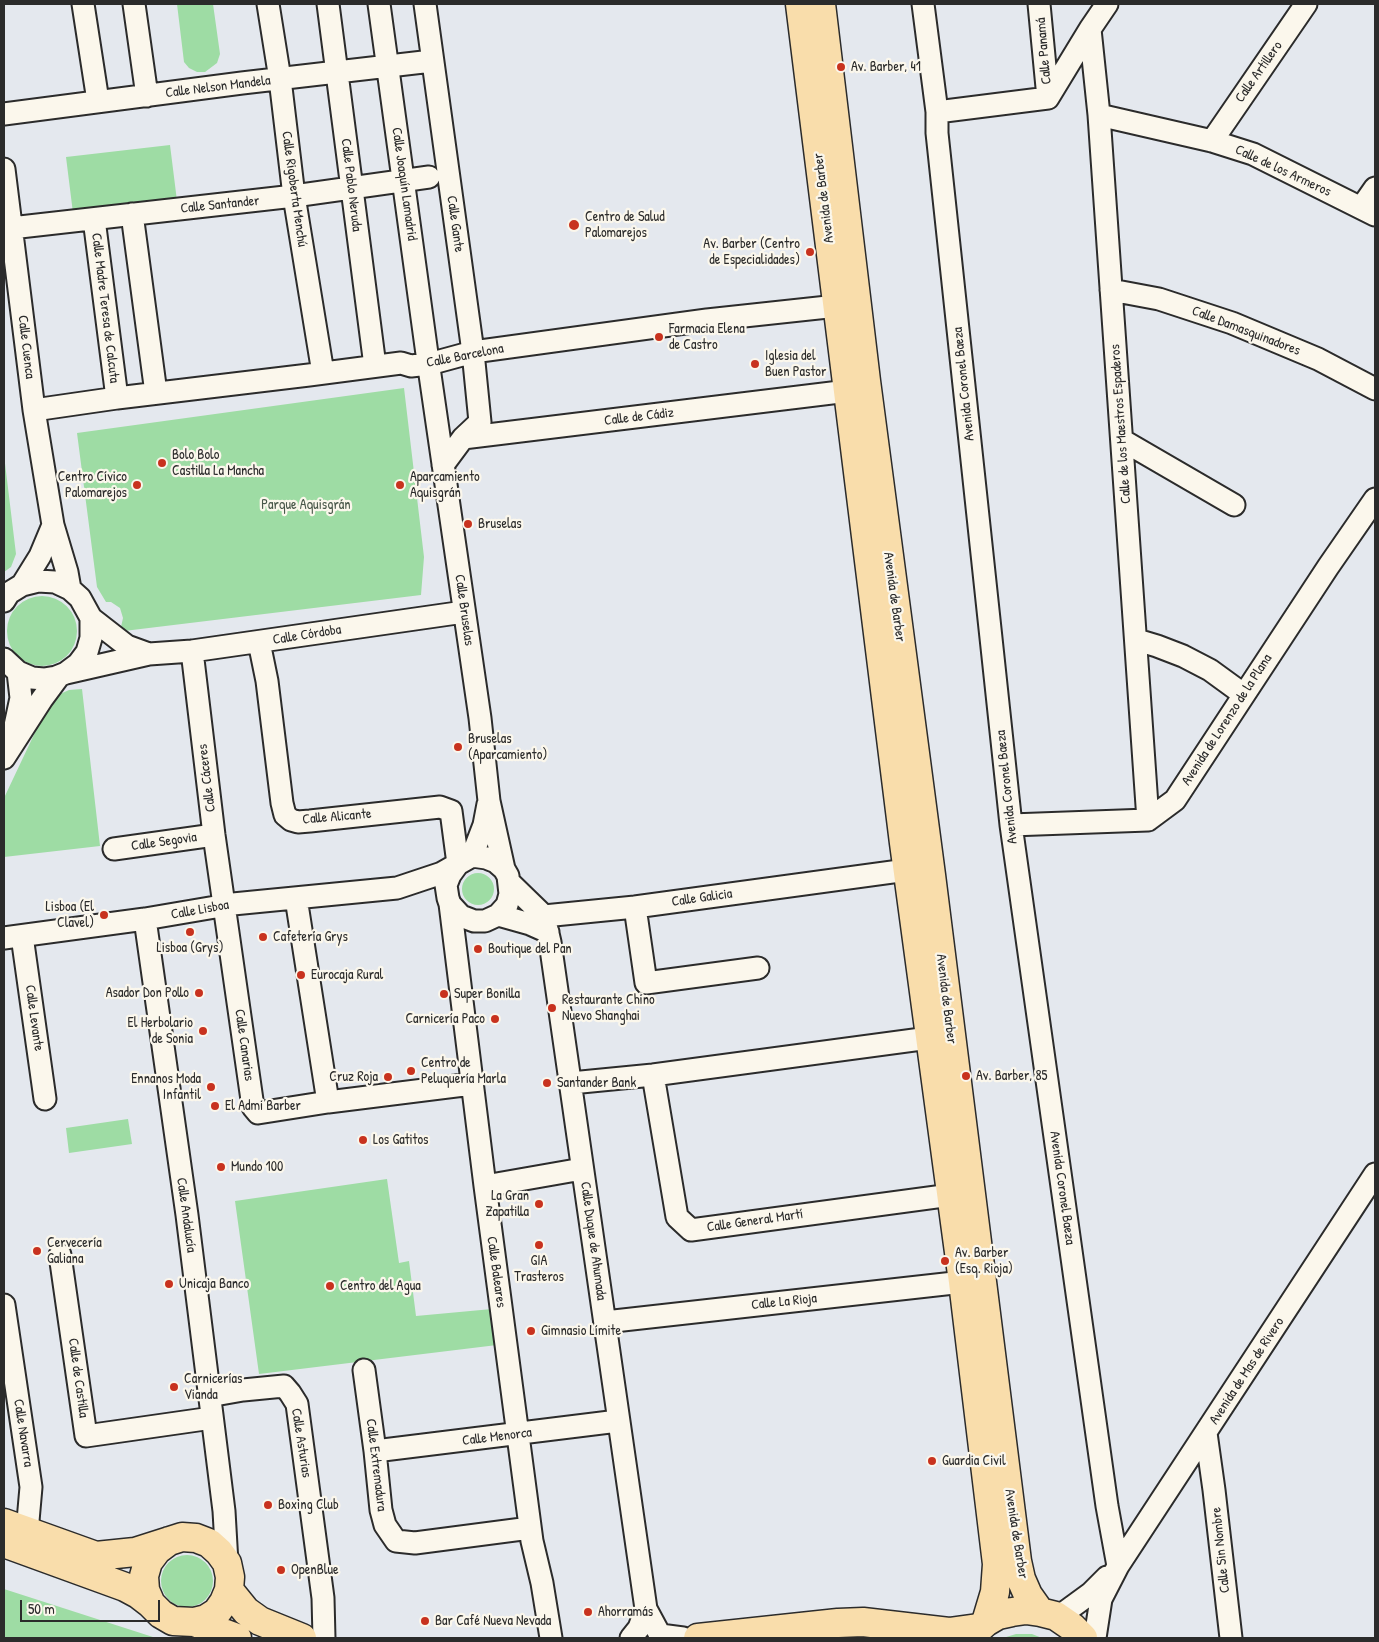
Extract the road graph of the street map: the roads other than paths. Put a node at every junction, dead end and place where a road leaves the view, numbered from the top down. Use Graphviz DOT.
graph roads {
  1 [pos="84,4"];
  2 [pos="134,4"];
  3 [pos="268,4"];
  4 [pos="328,4"];
  5 [pos="379,4"];
  6 [pos="425,4"];
  7 [pos="800,4"];
  8 [pos="821,4"];
  9 [pos="923,4"];
  10 [pos="1040,4"];
  11 [pos="1107,4"];
  12 [pos="1306,4"];
  13 [pos="1090,29"];
  14 [pos="432,60"];
  15 [pos="387,66"];
  16 [pos="336,72"];
  17 [pos="280,79"];
  18 [pos="147,96"];
  19 [pos="1048,98"];
  20 [pos="98,101"];
  21 [pos="937,112"];
  22 [pos="4,114"];
  23 [pos="1100,115"];
  24 [pos="1212,141"];
  25 [pos="4,169"];
  26 [pos="429,178"];
  27 [pos="403,181"];
  28 [pos="351,188"];
  29 [pos="1375,188"];
  30 [pos="294,196"];
  31 [pos="1368,211"];
  32 [pos="132,214"];
  33 [pos="94,219"];
  34 [pos="11,228"];
  35 [pos="1111,290"];
  36 [pos="837,306"];
  37 [pos="473,352"];
  38 [pos="429,364"];
  39 [pos="375,366"];
  40 [pos="323,373"];
  41 [pos="857,386"];
  42 [pos="1375,389"];
  43 [pos="156,393"];
  44 [pos="117,398"];
  45 [pos="34,410"];
  46 [pos="436,418"];
  47 [pos="463,438"];
  48 [pos="1122,440"];
  49 [pos="443,465"];
  50 [pos="1375,499"];
  51 [pos="1234,505"];
  52 [pos="54,525"];
  53 [pos="22,585"];
  54 [pos="70,589"];
  55 [pos="4,601"];
  56 [pos="464,612"];
  57 [pos="91,618"];
  58 [pos="1137,640"];
  59 [pos="259,642"];
  60 [pos="192,651"];
  61 [pos="149,654"];
  62 [pos="11,666"];
  63 [pos="63,674"];
  64 [pos="1243,694"];
  65 [pos="7,752"];
  66 [pos="489,801"];
  67 [pos="1148,820"];
  68 [pos="1011,825"];
  69 [pos="214,835"];
  70 [pos="114,849"];
  71 [pos="465,860"];
  72 [pos="907,870"];
  73 [pos="507,876"];
  74 [pos="397,888"];
  75 [pos="296,898"];
  76 [pos="449,901"];
  77 [pos="224,906"];
  78 [pos="635,907"];
  79 [pos="498,915"];
  80 [pos="146,920"];
  81 [pos="546,924"];
  82 [pos="13,937"];
  83 [pos="758,968"];
  84 [pos="929,1038"];
  85 [pos="653,1075"];
  86 [pos="571,1083"];
  87 [pos="472,1084"];
  88 [pos="45,1100"];
  89 [pos="328,1102"];
  90 [pos="582,1169"];
  91 [pos="1375,1174"];
  92 [pos="485,1186"];
  93 [pos="951,1195"];
  94 [pos="60,1255"];
  95 [pos="963,1282"];
  96 [pos="4,1305"];
  97 [pos="605,1322"];
  98 [pos="364,1370"];
  99 [pos="209,1396"];
  100 [pos="212,1418"];
  101 [pos="618,1421"];
  102 [pos="1206,1433"];
  103 [pos="518,1434"];
  104 [pos="375,1451"];
  105 [pos="224,1511"];
  106 [pos="530,1528"];
  107 [pos="10,1532"];
  108 [pos="196,1538"];
  109 [pos="169,1541"];
  110 [pos="227,1563"];
  111 [pos="1118,1566"];
  112 [pos="997,1574"];
  113 [pos="229,1590"];
  114 [pos="151,1604"];
  115 [pos="646,1609"];
  116 [pos="1048,1614"];
  117 [pos="194,1622"];
  118 [pos="971,1630"];
  119 [pos="237,1638"];
  120 [pos="302,1638"];
  121 [pos="324,1638"];
  122 [pos="551,1638"];
  123 [pos="631,1638"];
  124 [pos="683,1638"];
  125 [pos="698,1638"];
  126 [pos="1083,1638"];
  127 [pos="1095,1638"];
  128 [pos="1231,1638"];
  1 -- 20 [label="street"];
  2 -- 18 [label="street"];
  3 -- 17 [label="street, Calle Rigoberta Menchú"];
  4 -- 16 [label="street, Calle Pablo Neruda"];
  5 -- 15 [label="street, Calle Joaquín Lamadrid"];
  6 -- 14 [label="street, Calle Gante"];
  7 -- 36 [label="main road, Avenida de Barber"];
  8 -- 41 [label="main road, Avenida de Barber"];
  9 -- 21 [label="street, Avenida Coronel Baeza"];
  10 -- 19 [label="street, Calle Panamá"];
  11 -- 13 [label="street"];
  12 -- 24 [label="street, Calle Artillero"];
  13 -- 19 [label="street"];
  13 -- 23 [label="street, Calle de los Maestros Espaderos"];
  14 -- 15 [label="street, Calle Nelson Mandela"];
  14 -- 37 [label="street, Calle Gante"];
  15 -- 16 [label="street, Calle Nelson Mandela"];
  15 -- 27 [label="street, Calle Joaquín Lamadrid"];
  16 -- 17 [label="street, Calle Nelson Mandela"];
  16 -- 28 [label="street, Calle Pablo Neruda"];
  17 -- 18 [label="street, Calle Nelson Mandela"];
  17 -- 30 [label="street, Calle Rigoberta Menchú"];
  18 -- 20 [label="street, Calle Nelson Mandela"];
  19 -- 21 [label="street"];
  20 -- 22 [label="street, Calle Nelson Mandela"];
  21 -- 68 [label="street, Avenida Coronel Baeza"];
  23 -- 24 [label="street, Calle de los Armeros"];
  23 -- 35 [label="street, Calle de los Maestros Espaderos"];
  24 -- 31 [label="street, Calle de los Armeros"];
  25 -- 34 [label="street, Calle Cuenca"];
  26 -- 27 [label="street, Calle Santander"];
  27 -- 28 [label="street, Calle Santander"];
  27 -- 38 [label="street, Calle Joaquín Lamadrid"];
  28 -- 30 [label="street, Calle Santander"];
  28 -- 39 [label="street, Calle Pablo Neruda"];
  29 -- 31 [label="street"];
  30 -- 32 [label="street, Calle Santander"];
  30 -- 40 [label="street, Calle Rigoberta Menchú"];
  32 -- 33 [label="street, Calle Santander"];
  32 -- 43 [label="street"];
  33 -- 34 [label="street, Calle Santander"];
  33 -- 44 [label="street, Calle Madre Teresa de Calcuta"];
  34 -- 45 [label="street, Calle Cuenca"];
  35 -- 42 [label="street, Calle Damasquinadores"];
  35 -- 48 [label="street, Calle de los Maestros Espaderos"];
  36 -- 37 [label="street, Calle Barcelona"];
  36 -- 41 [label="main road, Avenida de Barber"];
  37 -- 38 [label="street, Calle Barcelona"];
  37 -- 47 [label="street, Calle Gante"];
  38 -- 39 [label="street, Calle Barcelona"];
  38 -- 46 [label="street, Calle Bruselas"];
  39 -- 40 [label="street, Calle Barcelona"];
  40 -- 43 [label="street, Calle Barcelona"];
  41 -- 47 [label="street, Calle de Cádiz"];
  41 -- 72 [label="main road, Avenida de Barber"];
  41 -- 116 [label="main road, Avenida de Barber"];
  43 -- 44 [label="street, Calle Barcelona"];
  44 -- 45 [label="street, Calle Barcelona"];
  45 -- 52 [label="street, Calle Cuenca"];
  46 -- 47 [label="street"];
  46 -- 49 [label="street, Calle Bruselas"];
  47 -- 49 [label="street"];
  48 -- 51 [label="street"];
  48 -- 58 [label="street, Calle de los Maestros Espaderos"];
  49 -- 56 [label="street, Calle Bruselas"];
  50 -- 64 [label="street, Avenida de Lorenzo de la Plana"];
  52 -- 53 [label="street"];
  52 -- 54 [label="street, Calle Cuenca"];
  53 -- 54 [label="street"];
  53 -- 55 [label="street"];
  54 -- 57 [label="street"];
  56 -- 59 [label="street, Calle Córdoba"];
  56 -- 66 [label="street, Calle Bruselas"];
  57 -- 61 [label="street, Calle Córdoba"];
  57 -- 63 [label="street"];
  58 -- 64 [label="street"];
  58 -- 67 [label="street, Calle de los Maestros Espaderos"];
  59 -- 60 [label="street, Calle Córdoba"];
  59 -- 71 [label="street, Calle Alicante"];
  60 -- 61 [label="street, Calle Córdoba"];
  60 -- 69 [label="street, Calle Cáceres"];
  61 -- 63 [label="street, Calle Córdoba"];
  62 -- 63 [label="street, Calle Córdoba"];
  62 -- 65 [label="street"];
  63 -- 65 [label="street"];
  64 -- 67 [label="street, Avenida de Lorenzo de la Plana"];
  66 -- 71 [label="street, Calle Bruselas"];
  66 -- 73 [label="street, Calle Bruselas"];
  67 -- 68 [label="street"];
  68 -- 111 [label="street, Avenida Coronel Baeza"];
  69 -- 70 [label="street, Calle Segovia"];
  69 -- 77 [label="street, Calle Cáceres"];
  71 -- 73 [label="street"];
  71 -- 74 [label="street, Calle Lisboa"];
  71 -- 76 [label="street"];
  72 -- 78 [label="street, Calle Galicia"];
  72 -- 84 [label="main road, Avenida de Barber"];
  73 -- 79 [label="street"];
  73 -- 81 [label="street"];
  74 -- 75 [label="street, Calle Lisboa"];
  74 -- 76 [label="street, Calle Lisboa"];
  75 -- 77 [label="street, Calle Lisboa"];
  75 -- 89 [label="street"];
  76 -- 79 [label="street"];
  76 -- 87 [label="street, Calle Baleares"];
  77 -- 80 [label="street, Calle Lisboa"];
  77 -- 89 [label="street, Calle Canarias"];
  78 -- 81 [label="street, Calle Galicia"];
  78 -- 83 [label="street"];
  79 -- 81 [label="street"];
  80 -- 82 [label="street, Calle Lisboa"];
  80 -- 99 [label="street, Calle Andalucía"];
  81 -- 86 [label="street, Calle Duque de Ahumada"];
  82 -- 88 [label="street, Calle Levante"];
  84 -- 85 [label="street"];
  84 -- 93 [label="main road, Avenida de Barber"];
  85 -- 86 [label="street"];
  85 -- 93 [label="street, Calle General Martí"];
  86 -- 90 [label="street, Calle Duque de Ahumada"];
  87 -- 89 [label="street, Calle Canarias"];
  87 -- 92 [label="street, Calle Baleares"];
  90 -- 92 [label="street"];
  90 -- 97 [label="street, Calle Duque de Ahumada"];
  91 -- 102 [label="street, Avenida de Mas de Rivero"];
  92 -- 103 [label="street, Calle Baleares"];
  93 -- 95 [label="main road, Avenida de Barber"];
  94 -- 100 [label="street, Calle de Castilla"];
  95 -- 97 [label="street, Calle La Rioja"];
  95 -- 112 [label="main road, Avenida de Barber"];
  96 -- 107 [label="street, Calle Navarra"];
  97 -- 101 [label="street, Calle Duque de Ahumada"];
  98 -- 104 [label="street, Calle Extremadura"];
  99 -- 100 [label="street, Calle Andalucía"];
  99 -- 121 [label="street, Calle Asturias"];
  100 -- 105 [label="street, Calle Andalucía"];
  101 -- 103 [label="street, Calle Menorca"];
  101 -- 115 [label="street, Calle Duque de Ahumada"];
  102 -- 111 [label="street, Avenida de Mas de Rivero"];
  102 -- 128 [label="street, Calle Sin Nombre"];
  103 -- 104 [label="street, Calle Menorca"];
  103 -- 106 [label="street, Calle Baleares"];
  104 -- 106 [label="street, Calle Extremadura"];
  105 -- 108 [label="street"];
  105 -- 110 [label="street, Calle Andalucía"];
  106 -- 122 [label="street, Calle Baleares"];
  107 -- 109 [label="main road"];
  107 -- 114 [label="main road"];
  108 -- 109 [label="main road"];
  108 -- 110 [label="main road"];
  109 -- 114 [label="main road"];
  110 -- 113 [label="main road"];
  111 -- 116 [label="street, Avenida de Mas de Rivero"];
  111 -- 127 [label="street, Avenida de Mas de Rivero"];
  112 -- 118 [label="main road"];
  112 -- 118 [label="main road, Avenida de Barber"];
  113 -- 117 [label="main road"];
  113 -- 120 [label="main road"];
  114 -- 117 [label="main road"];
  115 -- 123 [label="street"];
  115 -- 124 [label="street, Calle Duque de Ahumada"];
  116 -- 118 [label="main road"];
  116 -- 126 [label="main road, Avenida de Barber"];
  117 -- 119 [label="main road"];
  118 -- 125 [label="main road"];
}
